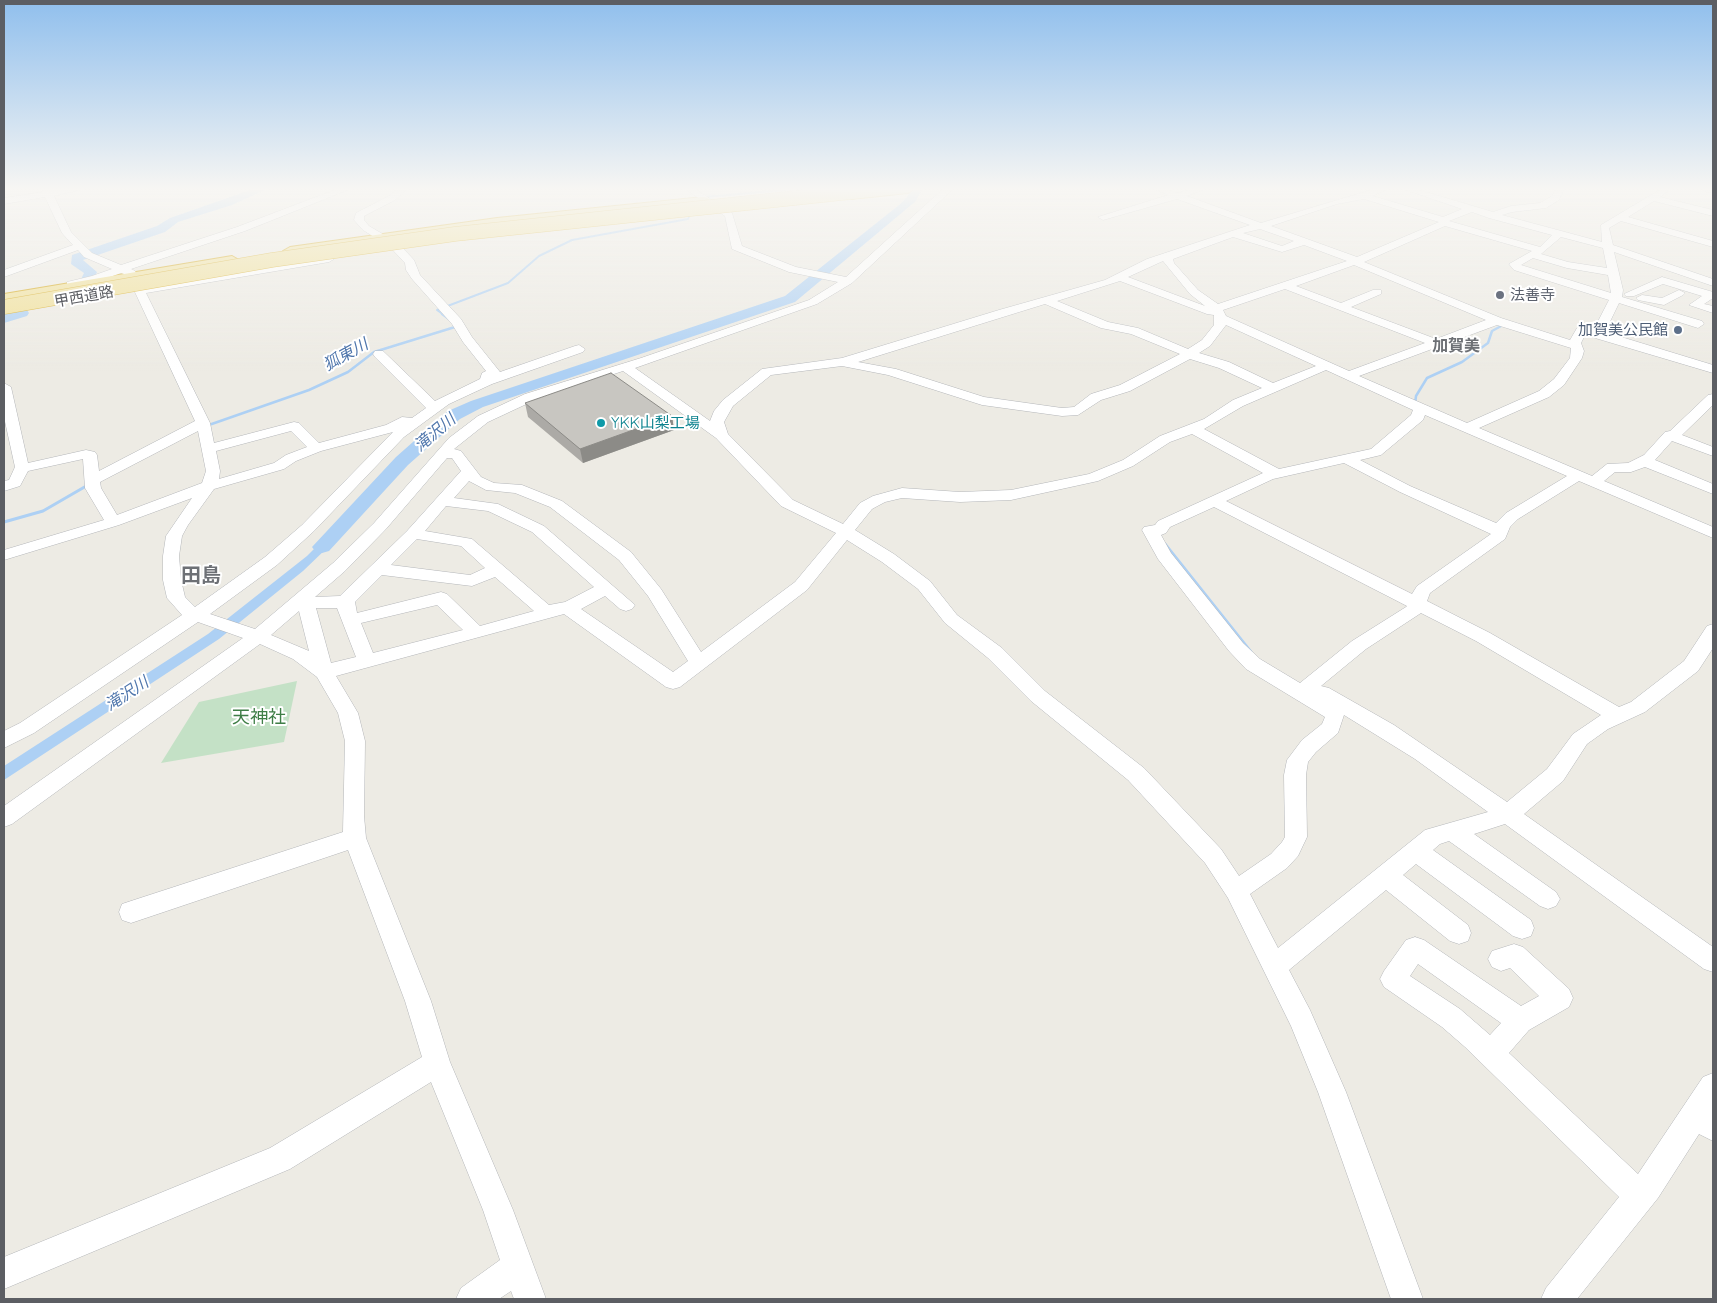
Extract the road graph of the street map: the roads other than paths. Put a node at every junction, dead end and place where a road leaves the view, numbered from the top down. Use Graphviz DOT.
graph roads {
  1 [pos="197,250"];
  2 [pos="309,250"];
  3 [pos="343,250"];
  4 [pos="374,250"];
  5 [pos="399,250"];
  6 [pos="743,250"];
  7 [pos="879,250"];
  8 [pos="1182,250"];
  9 [pos="1325,250"];
  10 [pos="1354,250"];
  11 [pos="1384,250"];
  12 [pos="1529,250"];
  13 [pos="1539,250"];
  14 [pos="1608,250"];
  15 [pos="1618,250"];
  16 [pos="85,251"];
  17 [pos="1536,252"];
  18 [pos="1169,256"];
  19 [pos="1371,256"];
  20 [pos="1356,261"];
  21 [pos="1613,272"];
  22 [pos="1682,272"];
  23 [pos="1713,272"];
  24 [pos="4,274"];
  25 [pos="1119,276"];
  26 [pos="1699,278"];
  27 [pos="844,280"];
  28 [pos="1662,280"];
  29 [pos="132,281"];
  30 [pos="1713,283"];
  31 [pos="1287,286"];
  32 [pos="1377,292"];
  33 [pos="1679,293"];
  34 [pos="1617,294"];
  35 [pos="1630,294"];
  36 [pos="1049,302"];
  37 [pos="4,304"];
  38 [pos="1342,307"];
  39 [pos="1713,310"];
  40 [pos="1396,312"];
  41 [pos="1219,314"];
  42 [pos="1378,321"];
  43 [pos="1503,323"];
  44 [pos="1698,324"];
  45 [pos="1598,334"];
  46 [pos="1435,343"];
  47 [pos="1576,346"];
  48 [pos="579,349"];
  49 [pos="379,354"];
  50 [pos="1190,354"];
  51 [pos="844,362"];
  52 [pos="1328,365"];
  53 [pos="625,367"];
  54 [pos="1713,369"];
  55 [pos="1349,375"];
  56 [pos="481,384"];
  57 [pos="4,387"];
  58 [pos="1272,388"];
  59 [pos="1713,398"];
  60 [pos="1416,406"];
  61 [pos="434,408"];
  62 [pos="418,419"];
  63 [pos="204,426"];
  64 [pos="1469,428"];
  65 [pos="1194,429"];
  66 [pos="721,435"];
  67 [pos="1670,435"];
  68 [pos="316,448"];
  69 [pos="208,449"];
  70 [pos="1713,452"];
  71 [pos="444,453"];
  72 [pos="1347,459"];
  73 [pos="1644,461"];
  74 [pos="22,467"];
  75 [pos="468,472"];
  76 [pos="1273,472"];
  77 [pos="1586,478"];
  78 [pos="93,482"];
  79 [pos="4,486"];
  80 [pos="209,486"];
  81 [pos="1713,489"];
  82 [pos="442,501"];
  83 [pos="1214,501"];
  84 [pos="113,522"];
  85 [pos="845,531"];
  86 [pos="1501,531"];
  87 [pos="1713,533"];
  88 [pos="413,534"];
  89 [pos="4,555"];
  90 [pos="380,569"];
  91 [pos="497,569"];
  92 [pos="606,588"];
  93 [pos="303,601"];
  94 [pos="346,602"];
  95 [pos="1418,603"];
  96 [pos="626,605"];
  97 [pos="568,608"];
  98 [pos="545,612"];
  99 [pos="200,617"];
  100 [pos="351,620"];
  101 [pos="1713,630"];
  102 [pos="477,633"];
  103 [pos="254,636"];
  104 [pos="367,661"];
  105 [pos="698,662"];
  106 [pos="324,672"];
  107 [pos="1304,689"];
  108 [pos="1620,717"];
  109 [pos="4,740"];
  110 [pos="1504,816"];
  111 [pos="4,818"];
  112 [pos="1452,831"];
  113 [pos="355,838"];
  114 [pos="1416,851"];
  115 [pos="1386,876"];
  116 [pos="1236,891"];
  117 [pos="1548,899"];
  118 [pos="131,912"];
  119 [pos="1522,928"];
  120 [pos="1459,933"];
  121 [pos="1501,959"];
  122 [pos="1713,961"];
  123 [pos="1275,966"];
  124 [pos="1520,1021"];
  125 [pos="1490,1053"];
  126 [pos="437,1063"];
  127 [pos="1713,1087"];
  128 [pos="1704,1120"];
  129 [pos="1640,1196"];
  130 [pos="518,1267"];
  131 [pos="4,1274"];
  132 [pos="472,1299"];
  133 [pos="530,1299"];
  134 [pos="1406,1299"];
  135 [pos="1557,1299"];
  1 -- 29 [label="street"];
  2 -- 29 [label="highway, 甲西道路"];
  3 -- 37 [label="highway, bridge"];
  4 -- 29 [label="highway, 甲西道路"];
  5 -- 56 [label="street"];
  6 -- 27 [label="street"];
  7 -- 27 [label="street"];
  8 -- 18 [label="street"];
  9 -- 20 [label="street"];
  10 -- 19 [label="street"];
  11 -- 19 [label="street"];
  12 -- 17 [label="street"];
  13 -- 17 [label="street"];
  14 -- 21 [label="street"];
  15 -- 22 [label="street"];
  16 -- 24 [label="street"];
  16 -- 29 [label="street"];
  17 -- 21 [label="street"];
  17 -- 34 [label="street"];
  18 -- 25 [label="street"];
  18 -- 41 [label="street"];
  19 -- 20 [label="street"];
  20 -- 31 [label="street"];
  20 -- 43 [label="street"];
  21 -- 34 [label="street"];
  22 -- 26 [label="street"];
  22 -- 28 [label="street"];
  23 -- 26 [label="street"];
  25 -- 36 [label="street"];
  25 -- 41 [label="street"];
  26 -- 30 [label="street"];
  27 -- 53 [label="street"];
  28 -- 35 [label="street"];
  28 -- 39 [label="street"];
  29 -- 37 [label="highway, 甲西道路"];
  29 -- 37 [label="street"];
  29 -- 63 [label="street"];
  31 -- 38 [label="street"];
  31 -- 41 [label="street"];
  32 -- 38 [label="street"];
  33 -- 35 [label="street"];
  34 -- 35 [label="street"];
  34 -- 44 [label="street"];
  34 -- 45 [label="street"];
  36 -- 50 [label="street"];
  36 -- 51 [label="street"];
  38 -- 42 [label="street"];
  40 -- 42 [label="street"];
  41 -- 50 [label="street"];
  41 -- 52 [label="street"];
  42 -- 46 [label="street"];
  43 -- 46 [label="street"];
  43 -- 47 [label="street"];
  45 -- 47 [label="street"];
  45 -- 54 [label="street"];
  46 -- 55 [label="street"];
  47 -- 64 [label="street"];
  48 -- 56 [label="street"];
  49 -- 61 [label="street"];
  50 -- 51 [label="street"];
  50 -- 58 [label="street"];
  51 -- 66 [label="street"];
  52 -- 55 [label="street"];
  52 -- 58 [label="street"];
  53 -- 66 [label="street"];
  53 -- 71 [label="street"];
  55 -- 60 [label="street"];
  56 -- 61 [label="street"];
  57 -- 74 [label="street"];
  58 -- 65 [label="street"];
  59 -- 67 [label="street"];
  60 -- 64 [label="street"];
  60 -- 72 [label="street"];
  61 -- 62 [label="street"];
  62 -- 68 [label="street"];
  62 -- 99 [label="street"];
  63 -- 69 [label="street"];
  63 -- 78 [label="street"];
  64 -- 77 [label="street"];
  65 -- 76 [label="street"];
  65 -- 85 [label="street"];
  66 -- 85 [label="street"];
  67 -- 70 [label="street"];
  67 -- 73 [label="street"];
  68 -- 69 [label="street"];
  68 -- 80 [label="street"];
  69 -- 80 [label="street"];
  71 -- 75 [label="street"];
  71 -- 93 [label="street"];
  72 -- 76 [label="street"];
  72 -- 86 [label="street"];
  73 -- 77 [label="street"];
  73 -- 81 [label="street"];
  74 -- 78 [label="street"];
  74 -- 79 [label="street"];
  75 -- 82 [label="street"];
  75 -- 105 [label="street"];
  76 -- 83 [label="street"];
  77 -- 86 [label="street"];
  77 -- 87 [label="street"];
  78 -- 84 [label="street"];
  80 -- 84 [label="street"];
  80 -- 99 [label="street"];
  82 -- 88 [label="street"];
  82 -- 92 [label="street"];
  83 -- 95 [label="street"];
  83 -- 107 [label="street"];
  84 -- 89 [label="street"];
  85 -- 105 [label="street"];
  85 -- 116 [label="street"];
  86 -- 95 [label="street"];
  88 -- 90 [label="street"];
  88 -- 91 [label="street"];
  90 -- 91 [label="street"];
  90 -- 94 [label="street"];
  91 -- 98 [label="street"];
  92 -- 96 [label="street"];
  92 -- 97 [label="street"];
  93 -- 94 [label="street"];
  93 -- 103 [label="street"];
  93 -- 106 [label="street"];
  94 -- 100 [label="street"];
  95 -- 107 [label="street"];
  95 -- 108 [label="street"];
  97 -- 98 [label="street"];
  97 -- 105 [label="street"];
  98 -- 102 [label="street"];
  99 -- 103 [label="street"];
  99 -- 109 [label="street"];
  100 -- 102 [label="street"];
  100 -- 104 [label="street"];
  101 -- 108 [label="street"];
  102 -- 104 [label="street"];
  103 -- 106 [label="street"];
  103 -- 111 [label="street"];
  104 -- 106 [label="street"];
  106 -- 113 [label="street"];
  107 -- 110 [label="street"];
  107 -- 116 [label="street"];
  108 -- 110 [label="street"];
  110 -- 112 [label="street"];
  110 -- 122 [label="street"];
  112 -- 114 [label="street"];
  112 -- 117 [label="street"];
  113 -- 118 [label="street"];
  113 -- 126 [label="street"];
  114 -- 115 [label="street"];
  114 -- 119 [label="street"];
  115 -- 120 [label="street"];
  115 -- 123 [label="street"];
  116 -- 123 [label="street"];
  121 -- 124 [label="street"];
  123 -- 134 [label="street"];
  124 -- 125 [label="street"];
  124 -- 125 [label="street"];
  125 -- 129 [label="street"];
  126 -- 130 [label="street"];
  126 -- 131 [label="street"];
  127 -- 128 [label="street"];
  128 -- 129 [label="street"];
  129 -- 135 [label="street"];
  130 -- 132 [label="street"];
  130 -- 133 [label="street"];
}
